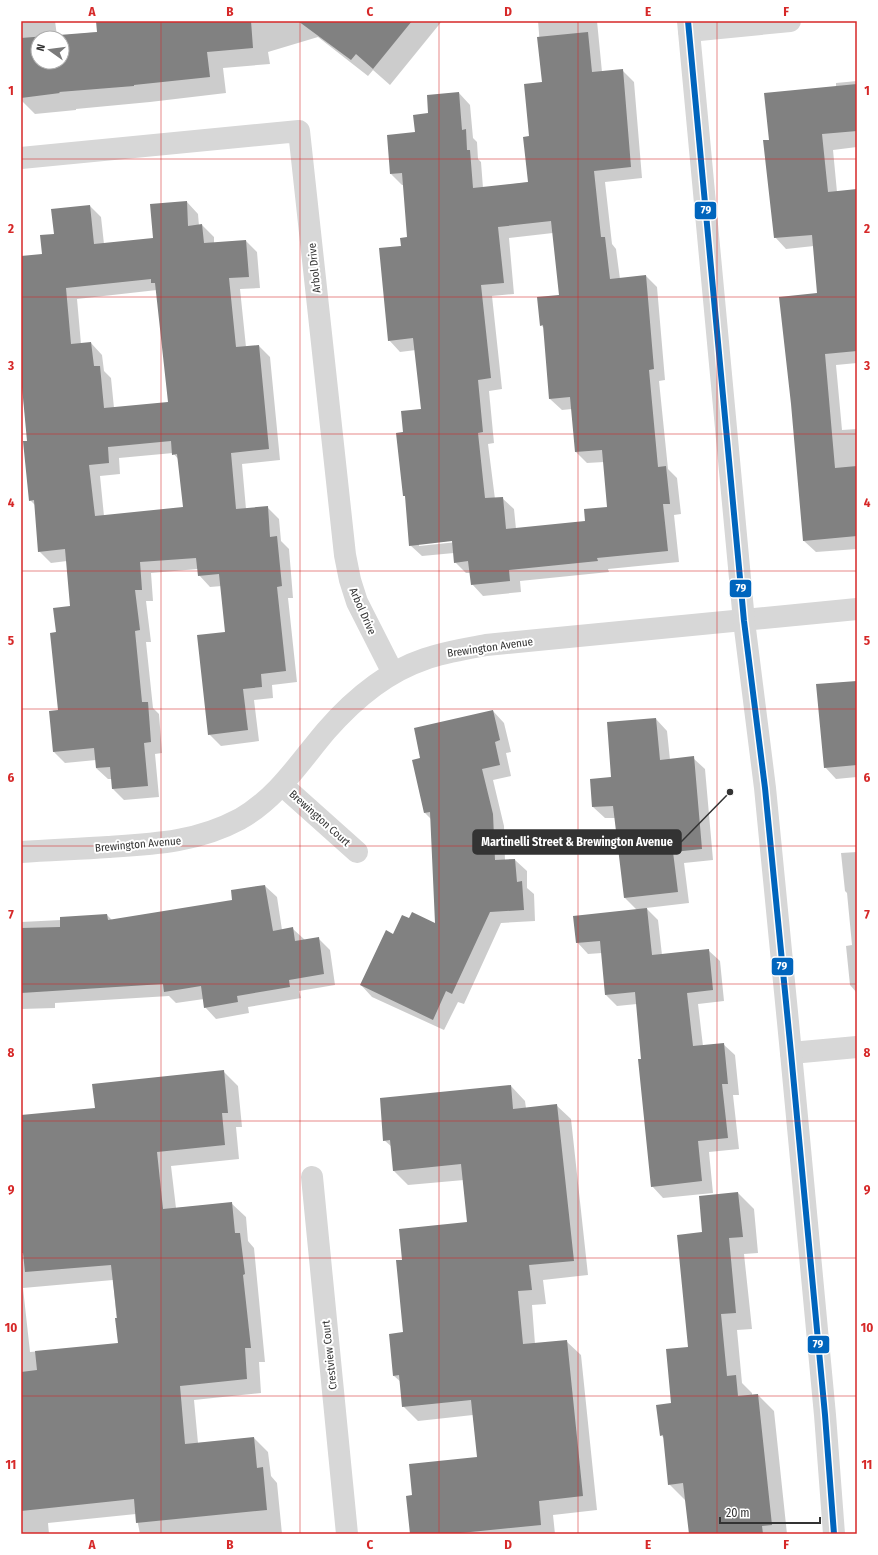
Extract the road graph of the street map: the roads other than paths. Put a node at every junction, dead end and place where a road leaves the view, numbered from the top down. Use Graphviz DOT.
graph roads {
  1 [pos="790,21"];
  2 [pos="688,26"];
  3 [pos="21,158"];
  4 [pos="857,609"];
  5 [pos="744,621"];
  6 [pos="392,673"];
  7 [pos="282,785"];
  8 [pos="21,852"];
  9 [pos="357,852"];
  10 [pos="857,1047"];
  11 [pos="791,1052"];
  12 [pos="312,1177"];
  13 [pos="347,1534"];
  14 [pos="834,1534"];
  1 -- 2 [label="street"];
  2 -- 5 [label="street"];
  3 -- 6 [label="street, Arbol Drive"];
  4 -- 5 [label="street, Brewington Avenue"];
  5 -- 6 [label="street, Brewington Avenue"];
  5 -- 11 [label="street"];
  6 -- 7 [label="street, Brewington Avenue"];
  7 -- 8 [label="street, Brewington Avenue"];
  7 -- 9 [label="street, Brewington Court"];
  10 -- 11 [label="street"];
  11 -- 14 [label="street"];
  12 -- 13 [label="street, Crestview Court"];
}
